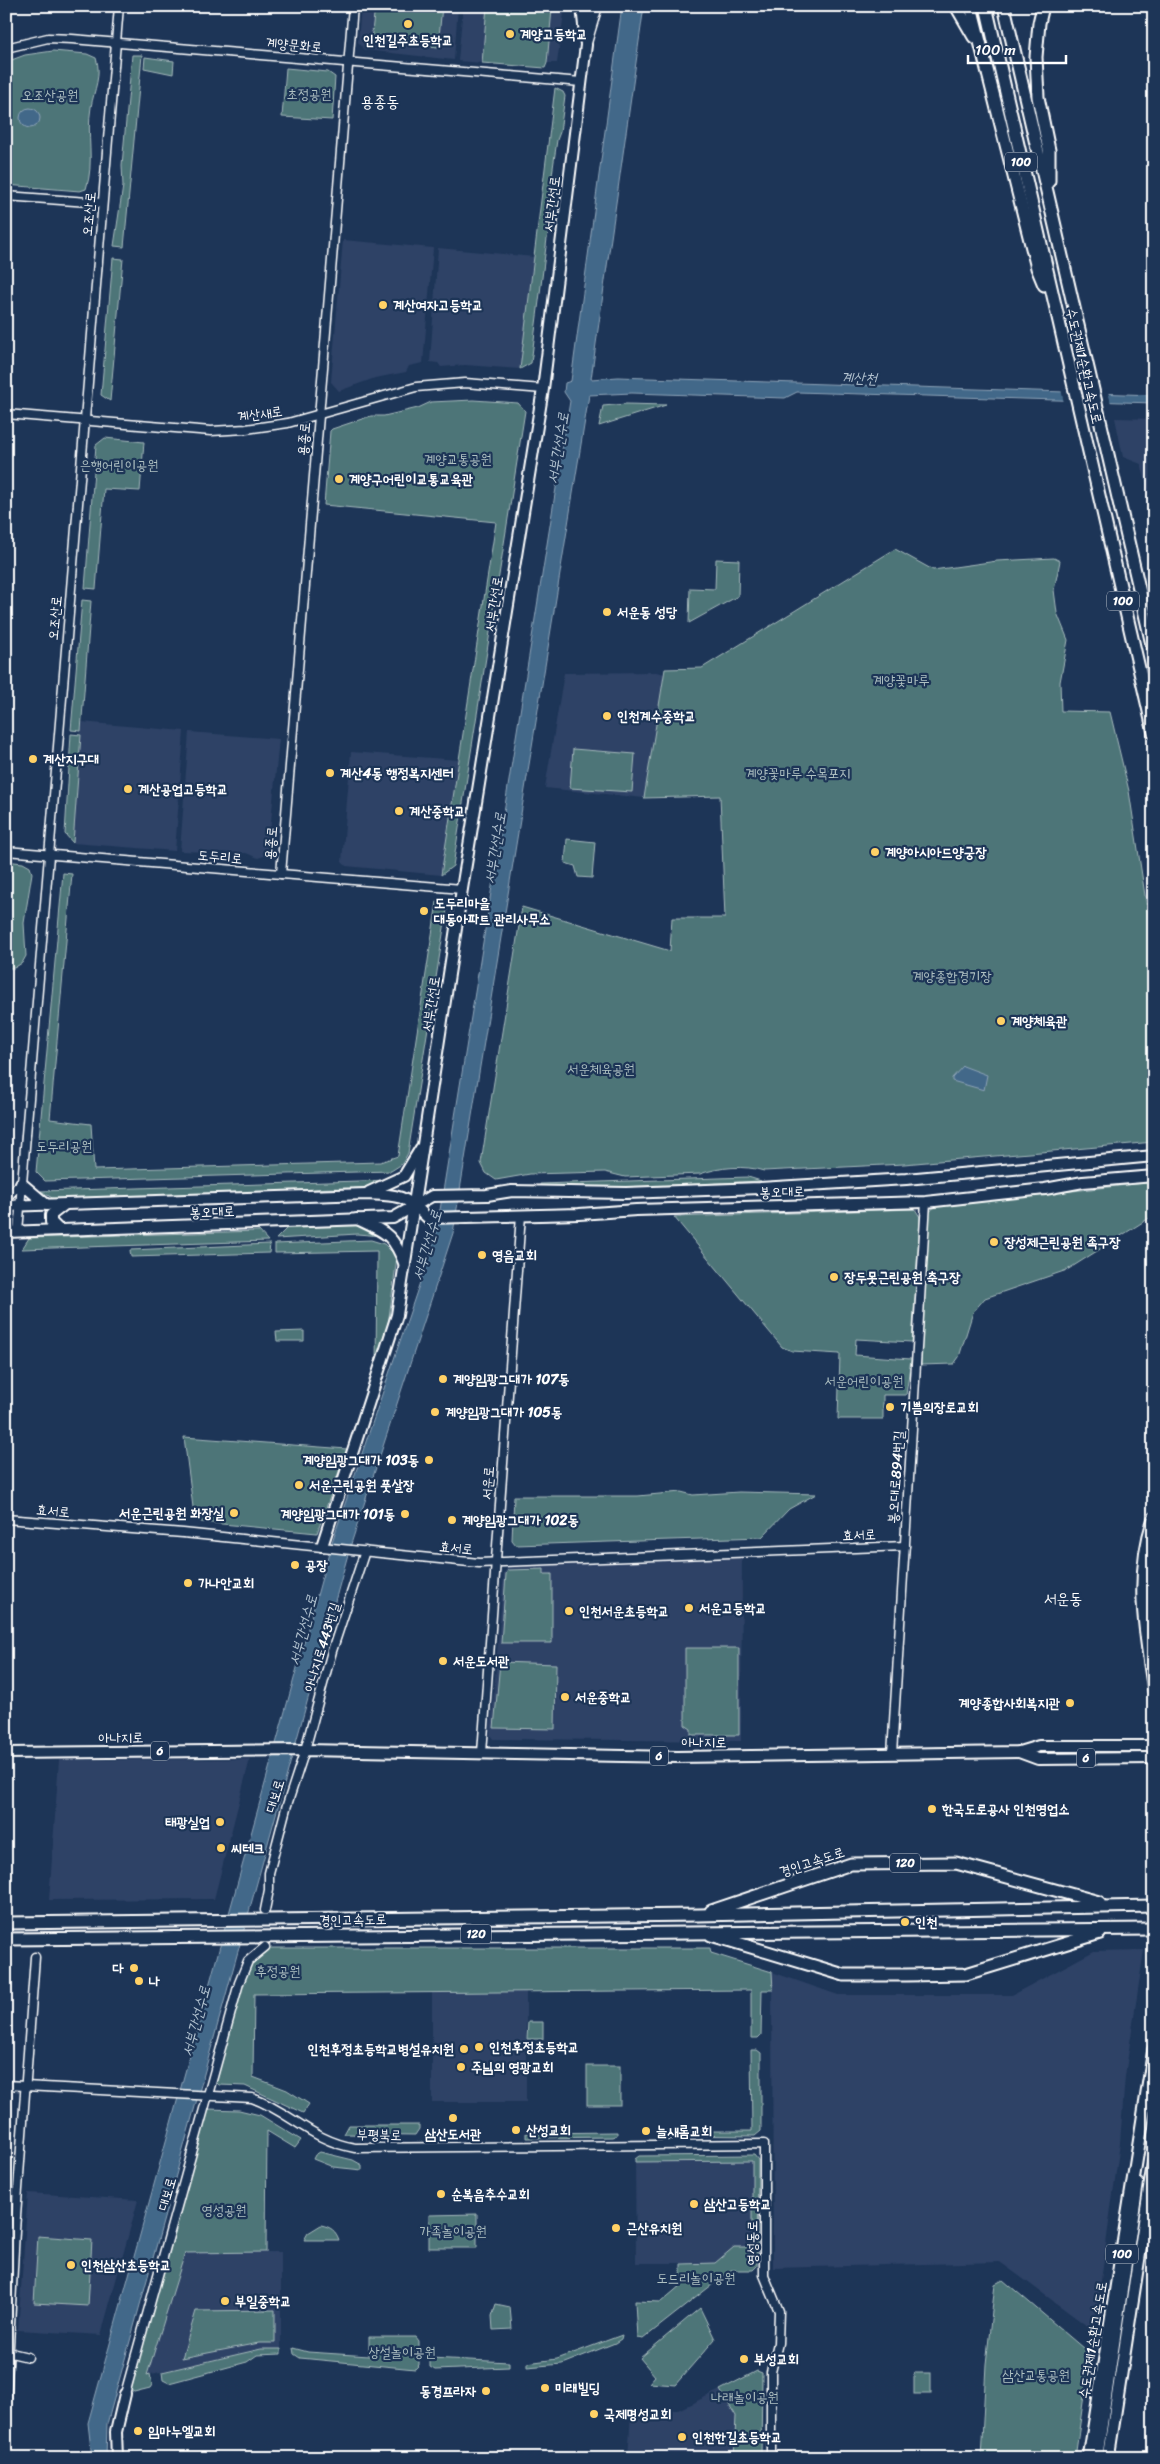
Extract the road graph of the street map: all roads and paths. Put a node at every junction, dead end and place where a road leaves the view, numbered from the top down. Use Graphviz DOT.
graph roads {
  1 [pos="119,6"];
  2 [pos="353,6"];
  3 [pos="582,6"];
  4 [pos="591,6"];
  5 [pos="598,6"];
  6 [pos="956,6"];
  7 [pos="971,6"];
  8 [pos="986,6"];
  9 [pos="1004,6"];
  10 [pos="1043,6"];
  11 [pos="116,42"];
  12 [pos="586,45"];
  13 [pos="6,48"];
  14 [pos="982,52"];
  15 [pos="348,62"];
  16 [pos="581,82"];
  17 [pos="6,196"];
  18 [pos="1049,203"];
  19 [pos="102,204"];
  20 [pos="1057,317"];
  21 [pos="543,389"];
  22 [pos="6,414"];
  23 [pos="319,415"];
  24 [pos="84,421"];
  25 [pos="1154,653"];
  26 [pos="1154,733"];
  27 [pos="6,851"];
  28 [pos="48,855"];
  29 [pos="281,874"];
  30 [pos="462,889"];
  31 [pos="424,1143"];
  32 [pos="1154,1156"];
  33 [pos="1154,1176"];
  34 [pos="21,1183"];
  35 [pos="366,1194"];
  36 [pos="6,1198"];
  37 [pos="926,1202"];
  38 [pos="20,1205"];
  39 [pos="47,1205"];
  40 [pos="65,1205"];
  41 [pos="415,1205"];
  42 [pos="6,1206"];
  43 [pos="521,1215"];
  44 [pos="355,1218"];
  45 [pos="59,1230"];
  46 [pos="6,1232"];
  47 [pos="18,1232"];
  48 [pos="406,1266"];
  49 [pos="1154,1518"];
  50 [pos="6,1519"];
  51 [pos="325,1546"];
  52 [pos="905,1546"];
  53 [pos="365,1551"];
  54 [pos="494,1562"];
  55 [pos="1154,1692"];
  56 [pos="1154,1746"];
  57 [pos="302,1750"];
  58 [pos="1018,1752"];
  59 [pos="6,1753"];
  60 [pos="482,1753"];
  61 [pos="892,1754"];
  62 [pos="1154,1758"];
  63 [pos="1113,1906"];
  64 [pos="1154,1906"];
  65 [pos="265,1910"];
  66 [pos="699,1915"];
  67 [pos="6,1922"];
  68 [pos="1114,1929"];
  69 [pos="1154,1929"];
  70 [pos="700,1931"];
  71 [pos="6,1940"];
  72 [pos="265,1947"];
  73 [pos="35,1957"];
  74 [pos="1154,2049"];
  75 [pos="6,2085"];
  76 [pos="27,2086"];
  77 [pos="207,2095"];
  78 [pos="764,2144"];
  79 [pos="1154,2160"];
  80 [pos="1138,2183"];
  81 [pos="9,2311"];
  82 [pos="28,2357"];
  83 [pos="8,2358"];
  84 [pos="126,2394"];
  85 [pos="6,2402"];
  86 [pos="117,2458"];
  87 [pos="770,2458"];
  88 [pos="1089,2458"];
  89 [pos="1098,2458"];
  90 [pos="1108,2458"];
  1 -- 11 [label="street, 오조산로"];
  2 -- 15 [label="street, 용종로"];
  3 -- 12 [label="main road"];
  4 -- 12 [label="street, 서부간선로"];
  5 -- 12 [label="street"];
  6 -- 14 [label="highway"];
  7 -- 14 [label="highway"];
  8 -- 20 [label="highway, 수도권제1순환고속도로 / 100"];
  9 -- 18 [label="highway, 수도권제1순환고속도로 / 100"];
  10 -- 18 [label="highway"];
  11 -- 13 [label="street, 계양문화로"];
  11 -- 15 [label="street, 계양문화로"];
  11 -- 19 [label="street, 오조산로"];
  12 -- 16 [label="main road, 서부간선로"];
  14 -- 20 [label="highway"];
  15 -- 16 [label="street, 계양문화로"];
  15 -- 23 [label="street, 용종로"];
  16 -- 21 [label="main road, 서부간선로"];
  17 -- 19 [label="street"];
  18 -- 25 [label="highway, 수도권제1순환고속도로 / 100"];
  19 -- 24 [label="street, 오조산로"];
  20 -- 26 [label="highway, 수도권제1순환고속도로 / 100"];
  21 -- 23 [label="street, 계산새로"];
  21 -- 30 [label="main road, 서부간선로"];
  22 -- 24 [label="street, 계산새로"];
  23 -- 24 [label="street, 계산새로"];
  23 -- 29 [label="street, 용종로"];
  24 -- 28 [label="street, 오조산로"];
  27 -- 28 [label="street, 도두리로"];
  28 -- 29 [label="street, 도두리로"];
  28 -- 34 [label="street, 오조산로"];
  29 -- 30 [label="street, 도두리로"];
  30 -- 31 [label="main road, 서부간선로"];
  31 -- 35 [label="main road"];
  31 -- 41 [label="main road, 서부간선로"];
  32 -- 41 [label="main road, 봉오대로"];
  33 -- 37 [label="main road, 봉오대로"];
  34 -- 36 [label="street"];
  34 -- 38 [label="street, 오조산로"];
  34 -- 39 [label="main road"];
  35 -- 40 [label="main road, 봉오대로"];
  35 -- 41 [label="main road, 봉오대로"];
  37 -- 43 [label="main road, 봉오대로"];
  37 -- 52 [label="street, 봉오대로894번길"];
  38 -- 39 [label="main road, 봉오대로"];
  38 -- 42 [label="main road, 봉오대로"];
  38 -- 47 [label="street, 오조산로"];
  39 -- 40 [label="main road, 봉오대로"];
  40 -- 45 [label="main road"];
  41 -- 43 [label="main road, 봉오대로"];
  41 -- 44 [label="main road, 봉오대로"];
  41 -- 48 [label="main road, 서부간선로"];
  43 -- 54 [label="street, 서운로"];
  44 -- 45 [label="main road, 봉오대로"];
  44 -- 48 [label="main road"];
  45 -- 47 [label="main road, 봉오대로"];
  46 -- 47 [label="main road, 봉오대로"];
  48 -- 51 [label="main road, 서부간선로"];
  49 -- 55 [label="highway"];
  50 -- 51 [label="street, 효서로"];
  51 -- 53 [label="street, 효서로"];
  52 -- 54 [label="street, 효서로"];
  52 -- 61 [label="street, 봉오대로894번길"];
  53 -- 54 [label="street, 효서로"];
  53 -- 57 [label="street, 아나지로443번길"];
  54 -- 60 [label="street, 서운로"];
  56 -- 58 [label="main road, 아나지로 / 6"];
  57 -- 59 [label="main road, 아나지로 / 6"];
  57 -- 60 [label="main road, 아나지로 / 6"];
  57 -- 65 [label="street, 대보로"];
  58 -- 61 [label="main road, 아나지로 / 6"];
  58 -- 62 [label="main road, 아나지로 / 6"];
  60 -- 61 [label="main road, 아나지로 / 6"];
  63 -- 64 [label="highway, 경인고속도로 / 120"];
  63 -- 66 [label="highway, 경인고속도로 / 120"];
  63 -- 66 [label="highway, 경인고속도로 / 120"];
  66 -- 67 [label="highway, 경인고속도로 / 120"];
  68 -- 69 [label="highway, 경인고속도로 / 120"];
  68 -- 70 [label="highway, 경인고속도로 / 120"];
  68 -- 70 [label="highway, 경인고속도로 / 120"];
  70 -- 71 [label="highway, 경인고속도로 / 120"];
  72 -- 77 [label="street, 대보로"];
  73 -- 76 [label="street"];
  74 -- 88 [label="highway, 수도권제1순환고속도로 / 100"];
  75 -- 76 [label="street, 부평북로"];
  76 -- 77 [label="street, 부평북로"];
  76 -- 81 [label="street"];
  77 -- 78 [label="street, 부평북로"];
  77 -- 84 [label="street, 대보로"];
  78 -- 87 [label="street, 영성동로"];
  79 -- 90 [label="highway, 100"];
  80 -- 89 [label="street"];
  81 -- 83 [label="street"];
  82 -- 83 [label="street"];
  83 -- 85 [label="street"];
  84 -- 86 [label="main road, 대보로"];
}
